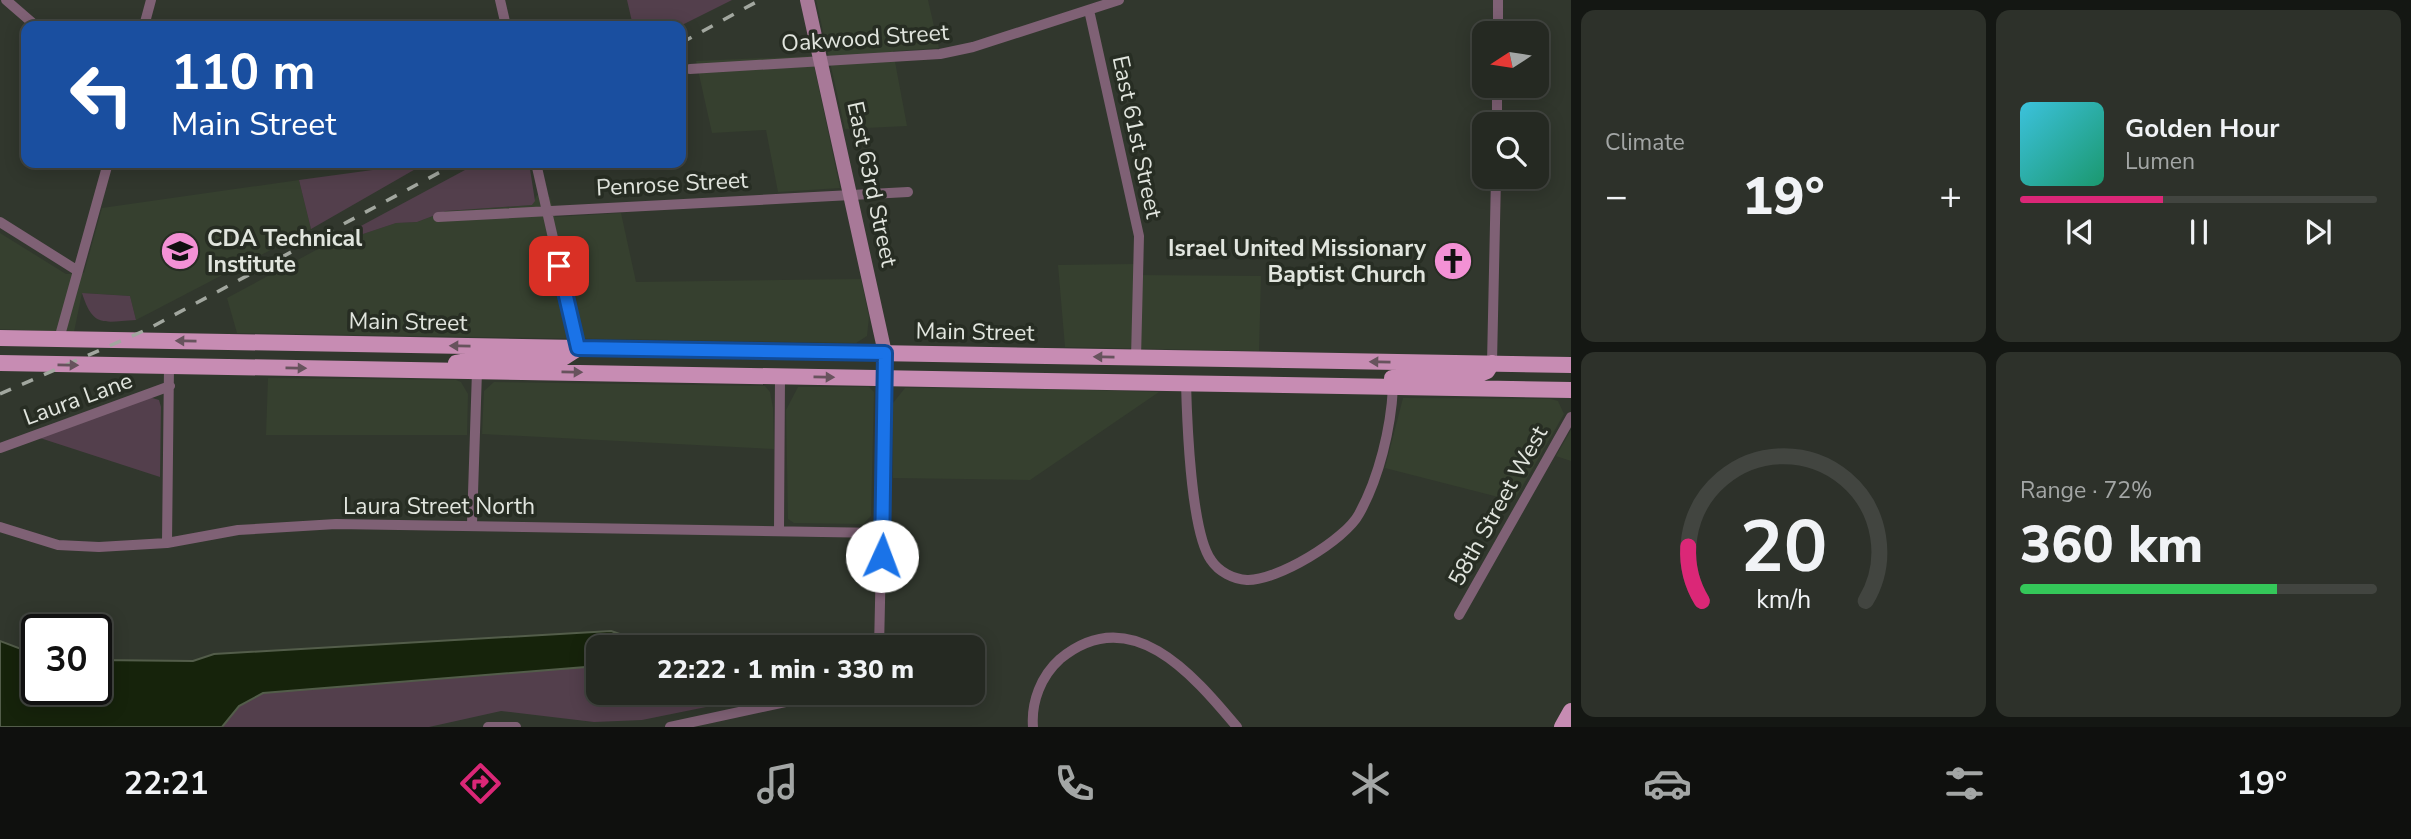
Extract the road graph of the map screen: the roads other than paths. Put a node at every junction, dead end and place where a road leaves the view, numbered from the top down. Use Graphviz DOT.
graph roads {
  1 [pos="6,0"];
  2 [pos="151,0"];
  3 [pos="500,0"];
  4 [pos="807,0"];
  5 [pos="1119,0"];
  6 [pos="1498,0"];
  7 [pos="1089,10"];
  8 [pos="30,21"];
  9 [pos="145,21"];
  10 [pos="505,21"];
  11 [pos="1498,21"];
  12 [pos="821,62"];
  13 [pos="690,68"];
  14 [pos="106,168"];
  15 [pos="537,168"];
  16 [pos="1496,189"];
  17 [pos="908,192"];
  18 [pos="850,194"];
  19 [pos="547,210"];
  20 [pos="438,217"];
  21 [pos="0,222"];
  22 [pos="78,271"];
  23 [pos="0,338"];
  24 [pos="59,339"];
  25 [pos="255,342"];
  26 [pos="578,348"];
  27 [pos="885,353"];
  28 [pos="1136,358"];
  29 [pos="0,363"];
  30 [pos="1492,363"];
  31 [pos="1571,365"];
  32 [pos="169,366"];
  33 [pos="254,368"];
  34 [pos="405,370"];
  35 [pos="477,371"];
  36 [pos="780,377"];
  37 [pos="885,378"];
  38 [pos="1186,383"];
  39 [pos="170,386"];
  40 [pos="1327,386"];
  41 [pos="1393,387"];
  42 [pos="1571,390"];
  43 [pos="1571,417"];
  44 [pos="0,448"];
  45 [pos="472,524"];
  46 [pos="0,527"];
  47 [pos="779,531"];
  48 [pos="883,533"];
  49 [pos="167,543"];
  50 [pos="1459,615"];
  51 [pos="879,635"];
  52 [pos="780,705"];
  53 [pos="1571,711"];
  54 [pos="710,723"];
  55 [pos="488,727"];
  56 [pos="516,727"];
  57 [pos="670,727"];
  58 [pos="1033,727"];
  59 [pos="1237,727"];
  60 [pos="1562,727"];
  1 -- 8 [label="street"];
  2 -- 9 [label="street"];
  3 -- 10 [label="street"];
  4 -- 12 [label="street, East 63rd Street"];
  5 -- 7 [label="street, Oakwood Street"];
  6 -- 11 [label="street"];
  7 -- 12 [label="street, Oakwood Street"];
  7 -- 28 [label="street, East 61st Street"];
  12 -- 13 [label="street, Oakwood Street"];
  12 -- 18 [label="street, East 63rd Street"];
  14 -- 22 [label="street"];
  15 -- 19 [label="street"];
  16 -- 30 [label="street"];
  17 -- 18 [label="street, Penrose Street"];
  18 -- 19 [label="street, Penrose Street"];
  18 -- 27 [label="street, East 63rd Street"];
  19 -- 20 [label="street, Penrose Street"];
  19 -- 26 [label="street"];
  21 -- 22 [label="street"];
  22 -- 24 [label="street"];
  23 -- 24 [label="main road, Main Street"];
  25 -- 24 [label="main road, Main Street, one-way"];
  26 -- 25 [label="main road, Main Street, one-way"];
  25 -- 33 [label="street"];
  26 -- 27 [label="main road, Main Street"];
  26 -- 34 [label="main road"];
  28 -- 27 [label="main road, Main Street, one-way"];
  27 -- 37 [label="street, East 63rd Street"];
  30 -- 28 [label="main road, Main Street, one-way"];
  29 -- 32 [label="main road, Main Street, one-way"];
  30 -- 31 [label="main road, Main Street"];
  30 -- 40 [label="main road"];
  32 -- 33 [label="main road, Main Street"];
  32 -- 39 [label="street"];
  33 -- 34 [label="main road, Main Street, one-way"];
  34 -- 35 [label="main road, Main Street"];
  35 -- 36 [label="main road, Main Street, one-way"];
  35 -- 45 [label="street"];
  36 -- 37 [label="main road, Main Street, one-way"];
  36 -- 47 [label="street"];
  37 -- 38 [label="main road, Main Street"];
  37 -- 48 [label="street"];
  38 -- 40 [label="main road, Main Street"];
  38 -- 41 [label="street"];
  39 -- 44 [label="street, Laura Lane"];
  39 -- 49 [label="street"];
  40 -- 41 [label="main road, Main Street"];
  41 -- 42 [label="main road, Main Street"];
  43 -- 50 [label="street, 58th Street West"];
  45 -- 47 [label="street, Laura Street North"];
  45 -- 49 [label="street, Laura Street North"];
  46 -- 49 [label="street, Laura Street North"];
  47 -- 48 [label="street, Laura Street North"];
  48 -- 51 [label="street"];
  52 -- 54 [label="street"];
  53 -- 60 [label="main road"];
  54 -- 57 [label="street"];
  55 -- 56 [label="street"];
  58 -- 59 [label="street"];
}
